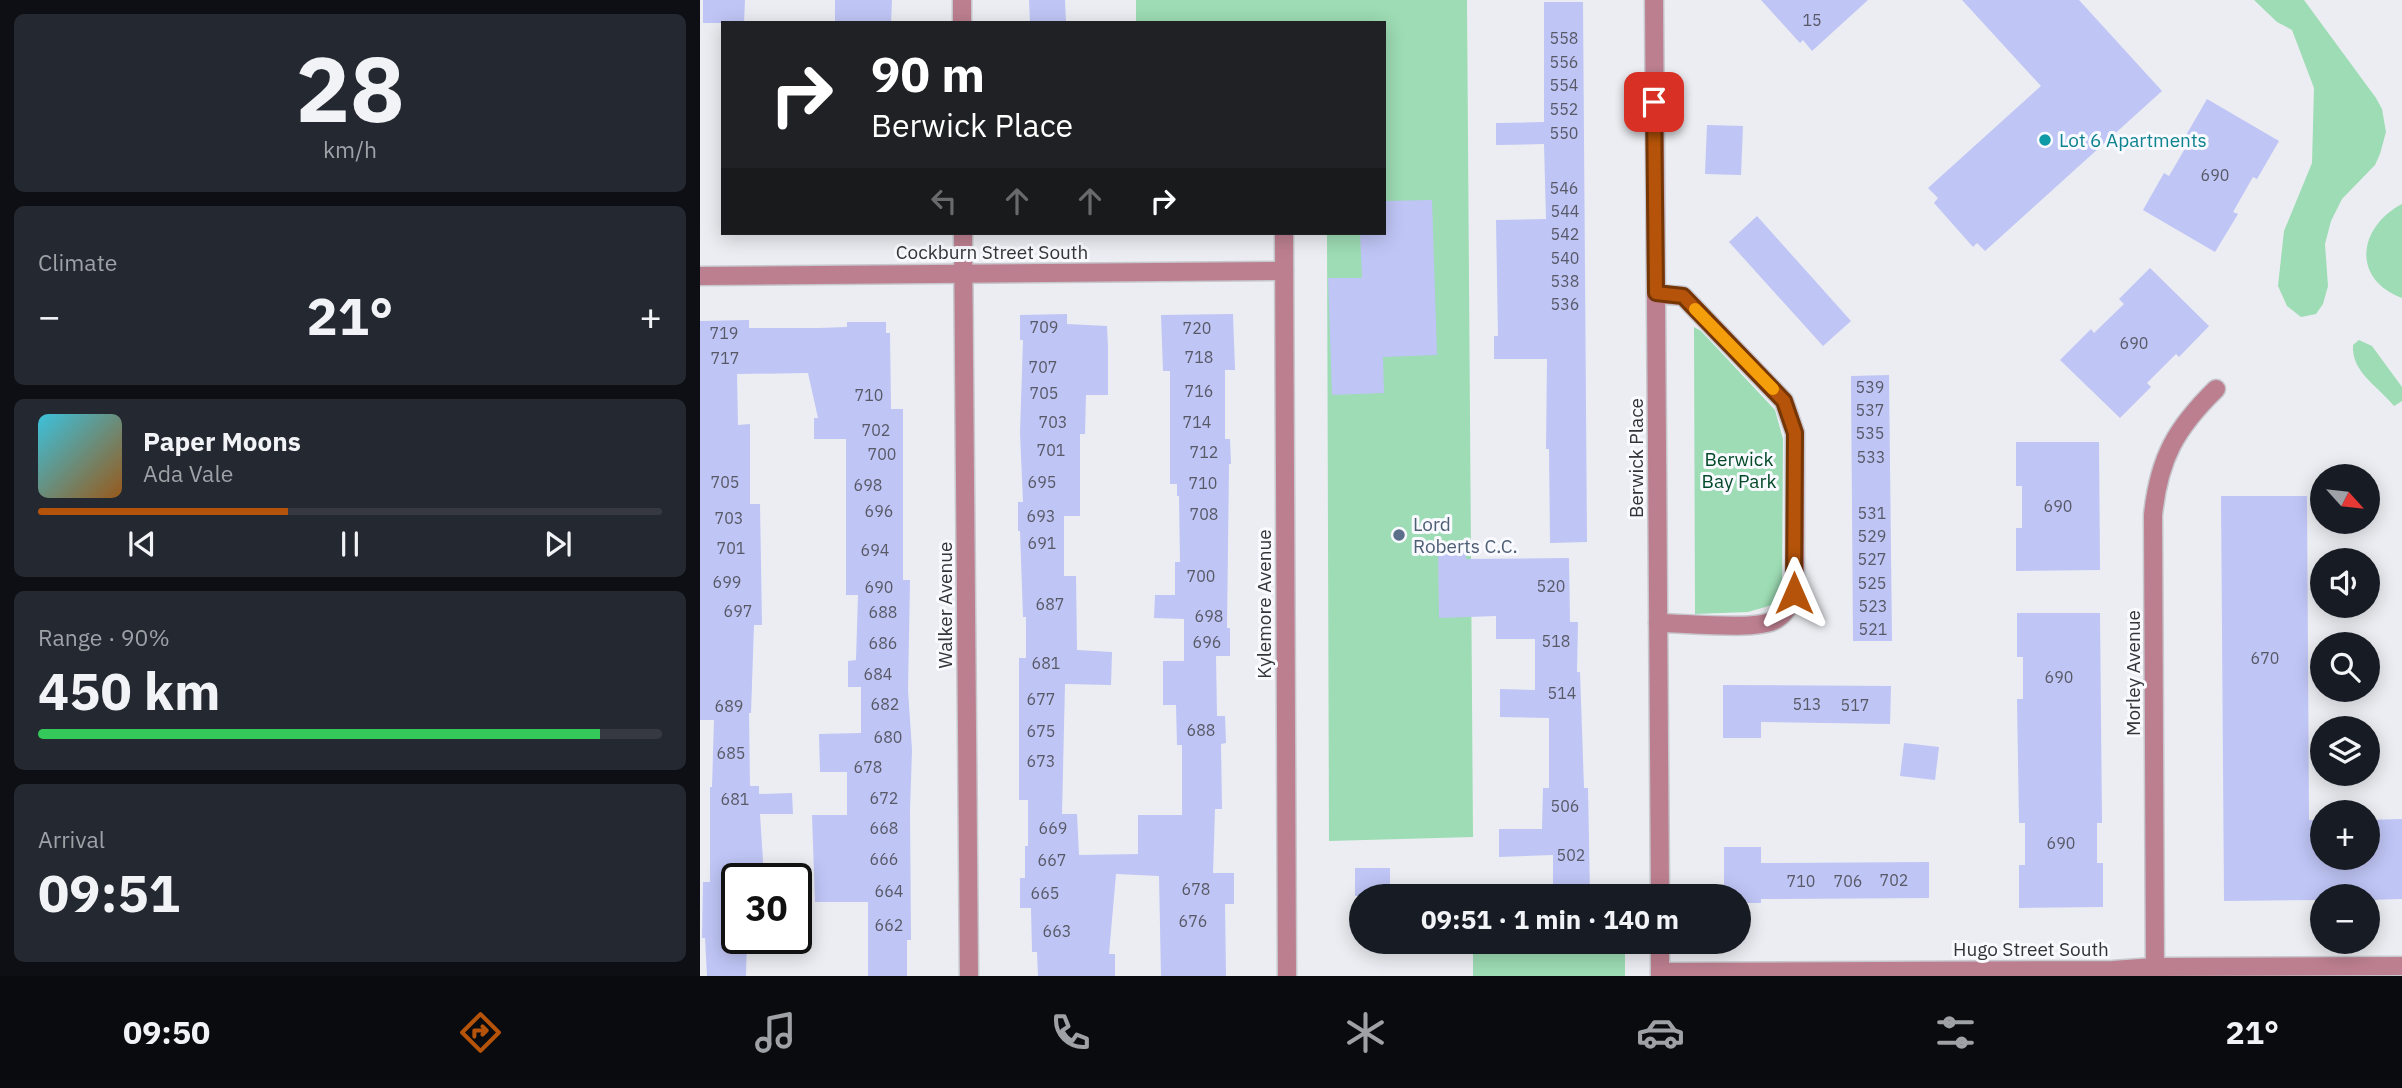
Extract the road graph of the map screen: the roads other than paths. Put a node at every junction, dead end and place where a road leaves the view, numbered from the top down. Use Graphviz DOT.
graph roads {
  1 [pos="962,0"];
  2 [pos="1654,0"];
  3 [pos="962,21"];
  4 [pos="963,235"];
  5 [pos="1284,235"];
  6 [pos="1284,271"];
  7 [pos="964,272"];
  8 [pos="700,276"];
  9 [pos="1656,293"];
  10 [pos="2216,389"];
  11 [pos="1658,623"];
  12 [pos="1660,884"];
  13 [pos="1660,954"];
  14 [pos="2402,966"];
  15 [pos="2155,972"];
  16 [pos="1660,974"];
  17 [pos="969,976"];
  18 [pos="1287,976"];
  1 -- 3 [label="street"];
  2 -- 9 [label="street, Berwick Place"];
  4 -- 7 [label="street, Walker Avenue"];
  5 -- 6 [label="street, Kylemore Avenue"];
  6 -- 7 [label="street, Cockburn Street South"];
  6 -- 18 [label="street, Kylemore Avenue"];
  7 -- 8 [label="street, Cockburn Street South"];
  7 -- 17 [label="street, Walker Avenue"];
  9 -- 11 [label="street, Berwick Place"];
  9 -- 11 [label="street"];
  10 -- 15 [label="street, Morley Avenue"];
  11 -- 12 [label="street, Berwick Place"];
  13 -- 16 [label="street"];
  14 -- 15 [label="street, Hugo Street South"];
  15 -- 16 [label="street, Hugo Street South"];
}
